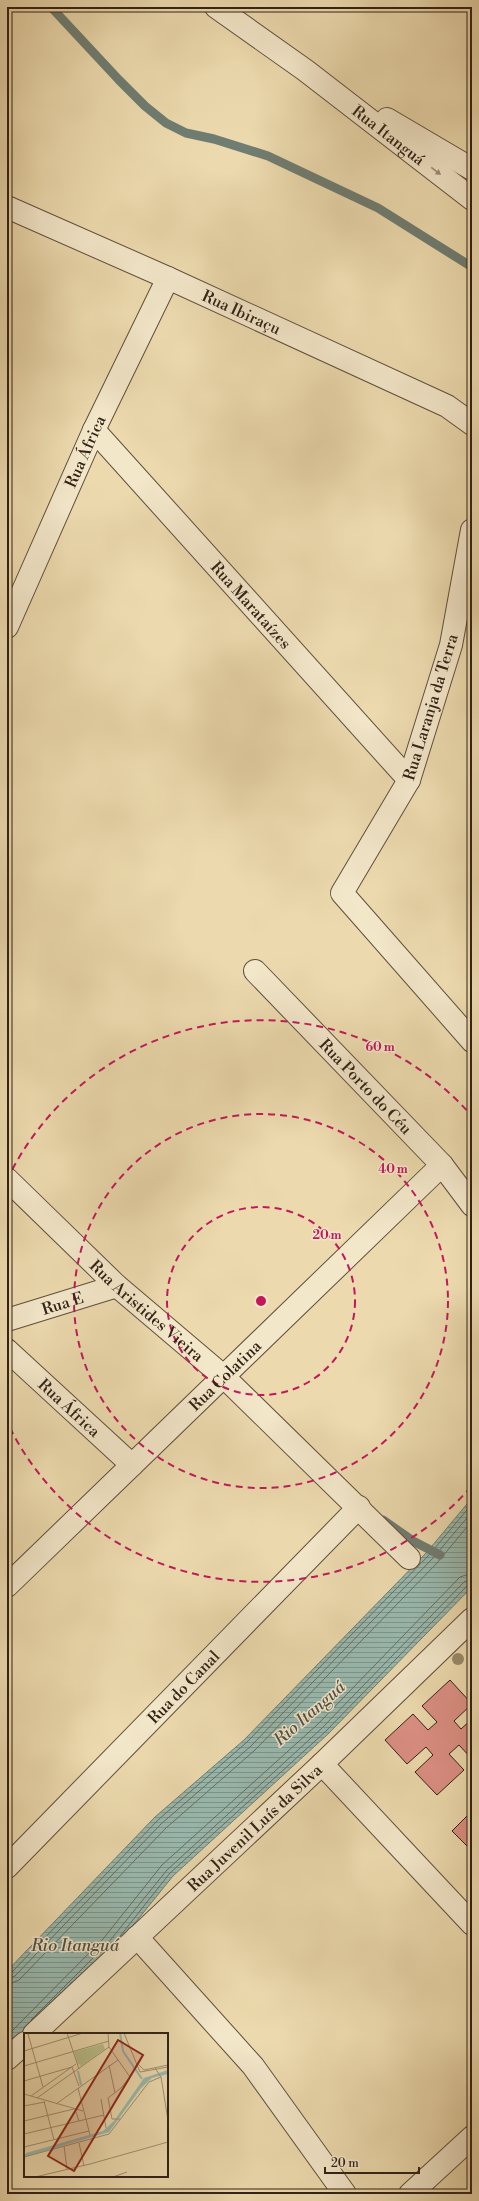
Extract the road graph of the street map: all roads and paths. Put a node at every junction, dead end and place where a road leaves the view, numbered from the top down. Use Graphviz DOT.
graph roads {
  1 [pos="216,7"];
  2 [pos="305,70"];
  3 [pos="472,169"];
  4 [pos="472,199"];
  5 [pos="7,207"];
  6 [pos="168,278"];
  7 [pos="472,424"];
  8 [pos="94,430"];
  9 [pos="472,530"];
  10 [pos="7,627"];
  11 [pos="409,780"];
  12 [pos="255,971"];
  13 [pos="472,1041"];
  14 [pos="442,1166"];
  15 [pos="7,1179"];
  16 [pos="472,1205"];
  17 [pos="117,1286"];
  18 [pos="7,1320"];
  19 [pos="7,1350"];
  20 [pos="223,1376"];
  21 [pos="132,1465"];
  22 [pos="359,1507"];
  23 [pos="409,1558"];
  24 [pos="7,1586"];
  25 [pos="472,1619"];
  26 [pos="322,1764"];
  27 [pos="7,1867"];
  28 [pos="472,1924"];
  29 [pos="137,1937"];
  30 [pos="35,2033"];
  31 [pos="24,2043"];
  32 [pos="7,2059"];
  33 [pos="472,2137"];
  34 [pos="345,2194"];
  35 [pos="410,2194"];
  1 -- 2 [label="street, Rua Itanguá"];
  2 -- 3 [label="street, Rua Itanguá"];
  2 -- 4 [label="street, Rua Itanguá, one-way"];
  5 -- 6 [label="street, Rua Ibiraçu"];
  6 -- 7 [label="street, Rua Ibiraçu"];
  6 -- 8 [label="street, Rua África"];
  8 -- 10 [label="street, Rua África"];
  8 -- 11 [label="street, Rua Marataízes"];
  9 -- 11 [label="street, Rua Laranja da Terra"];
  11 -- 13 [label="street, Rua Laranja da Terra"];
  12 -- 14 [label="street, Rua Porto do Céu"];
  14 -- 16 [label="street, Rua Porto do Céu"];
  14 -- 20 [label="street, Rua Colatina"];
  15 -- 17 [label="street, Rua Aristides Vieira"];
  17 -- 18 [label="street, Rua E"];
  17 -- 20 [label="street, Rua Aristides Vieira"];
  19 -- 21 [label="street, Rua África"];
  20 -- 21 [label="street, Rua Colatina"];
  20 -- 22 [label="street, Rua Aristides Vieira"];
  21 -- 24 [label="street, Rua Colatina"];
  22 -- 23 [label="street, Rua Aristides Vieira"];
  22 -- 27 [label="street, Rua do Canal"];
  25 -- 26 [label="street, Rua Juvenil Luís da Silva"];
  26 -- 28 [label="street"];
  26 -- 29 [label="street, Rua Juvenil Luís da Silva"];
  29 -- 30 [label="street, Rua Juvenil Luís da Silva"];
  29 -- 34 [label="street"];
  31 -- 32 [label="street"];
  33 -- 35 [label="street"];
}
